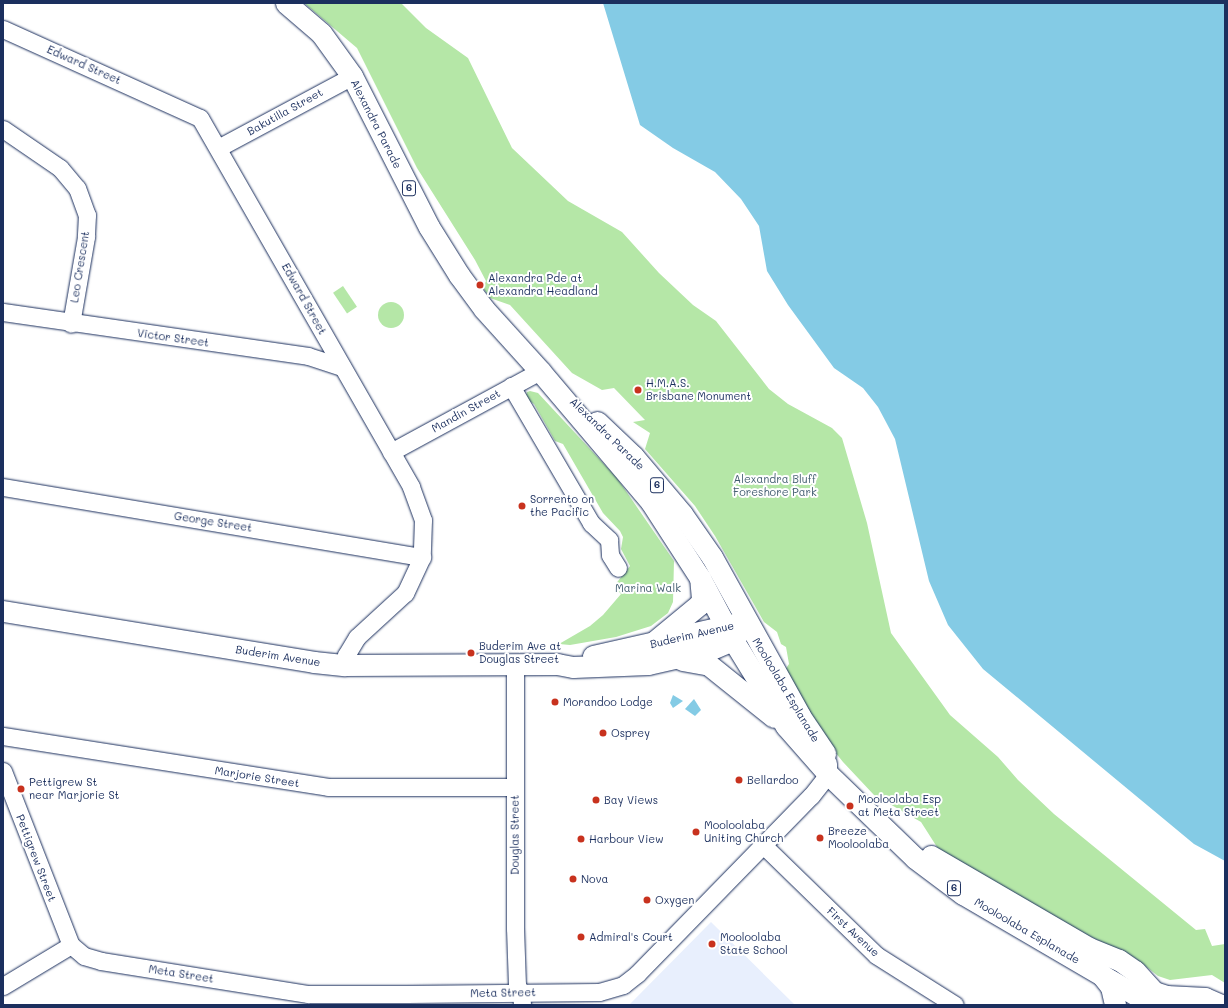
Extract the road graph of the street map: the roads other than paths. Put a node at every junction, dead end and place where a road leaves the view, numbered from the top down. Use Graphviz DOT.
graph roads {
  1 [pos="286,3"];
  2 [pos="3,29"];
  3 [pos="352,76"];
  4 [pos="3,128"];
  5 [pos="218,148"];
  6 [pos="3,312"];
  7 [pos="71,324"];
  8 [pos="342,367"];
  9 [pos="540,371"];
  10 [pos="511,386"];
  11 [pos="391,452"];
  12 [pos="3,487"];
  13 [pos="422,557"];
  14 [pos="618,568"];
  15 [pos="700,578"];
  16 [pos="3,611"];
  17 [pos="746,622"];
  18 [pos="730,633"];
  19 [pos="650,645"];
  20 [pos="673,660"];
  21 [pos="557,664"];
  22 [pos="345,665"];
  23 [pos="515,665"];
  24 [pos="786,726"];
  25 [pos="3,736"];
  26 [pos="823,751"];
  27 [pos="3,771"];
  28 [pos="828,774"];
  29 [pos="514,787"];
  30 [pos="762,844"];
  31 [pos="71,945"];
  32 [pos="1096,952"];
  33 [pos="1100,974"];
  34 [pos="3,986"];
  35 [pos="1129,998"];
  36 [pos="522,999"];
  37 [pos="1211,1001"];
  38 [pos="955,1005"];
  39 [pos="1114,1005"];
  1 -- 3 [label="main road, Alexandra Parade / 6"];
  2 -- 5 [label="street, Edward Street"];
  3 -- 5 [label="street, Bakutilla Street"];
  3 -- 9 [label="main road, Alexandra Parade / 6"];
  4 -- 7 [label="street, Leo Crescent"];
  5 -- 8 [label="street, Edward Street"];
  6 -- 7 [label="street, Victor Street"];
  7 -- 8 [label="street, Victor Street"];
  8 -- 11 [label="street, Edward Street"];
  9 -- 10 [label="street, Mandin Street"];
  9 -- 15 [label="main road, Alexandra Parade / 6"];
  9 -- 17 [label="main road, Alexandra Parade / 6"];
  10 -- 11 [label="street, Mandin Street"];
  10 -- 14 [label="street"];
  11 -- 13 [label="street, Edward Street"];
  12 -- 13 [label="street, George Street"];
  13 -- 22 [label="street, Edward Street"];
  15 -- 18 [label="main road, Alexandra Parade / 6"];
  15 -- 19 [label="main road"];
  16 -- 22 [label="main road, Buderim Avenue"];
  17 -- 18 [label="main road, Buderim Avenue"];
  17 -- 26 [label="main road, Mooloolaba Esplanade / 6"];
  18 -- 19 [label="main road, Buderim Avenue"];
  18 -- 20 [label="main road, Buderim Avenue"];
  18 -- 24 [label="main road, Mooloolaba Esplanade / 6"];
  19 -- 21 [label="main road, Buderim Avenue"];
  20 -- 21 [label="main road, Buderim Avenue"];
  20 -- 24 [label="main road"];
  21 -- 23 [label="main road, Buderim Avenue"];
  22 -- 23 [label="main road, Buderim Avenue"];
  23 -- 29 [label="street, Douglas Street"];
  24 -- 28 [label="main road, Mooloolaba Esplanade / 6"];
  25 -- 29 [label="street, Marjorie Street"];
  26 -- 28 [label="street"];
  26 -- 32 [label="main road, Mooloolaba Esplanade / 6"];
  27 -- 31 [label="street, Pettigrew Street"];
  28 -- 30 [label="street, Meta Street"];
  28 -- 33 [label="main road, Mooloolaba Esplanade / 6"];
  29 -- 36 [label="street, Douglas Street"];
  30 -- 36 [label="street, Meta Street"];
  30 -- 38 [label="street, First Avenue"];
  31 -- 34 [label="street"];
  31 -- 36 [label="street, Meta Street"];
  32 -- 35 [label="main road, 6"];
  32 -- 37 [label="main road, Mooloolaba Esplanade"];
  33 -- 35 [label="main road, Mooloolaba Esplanade / 6"];
  33 -- 39 [label="main road, 6"];
  35 -- 37 [label="main road, Mooloolaba Esplanade"];
}
